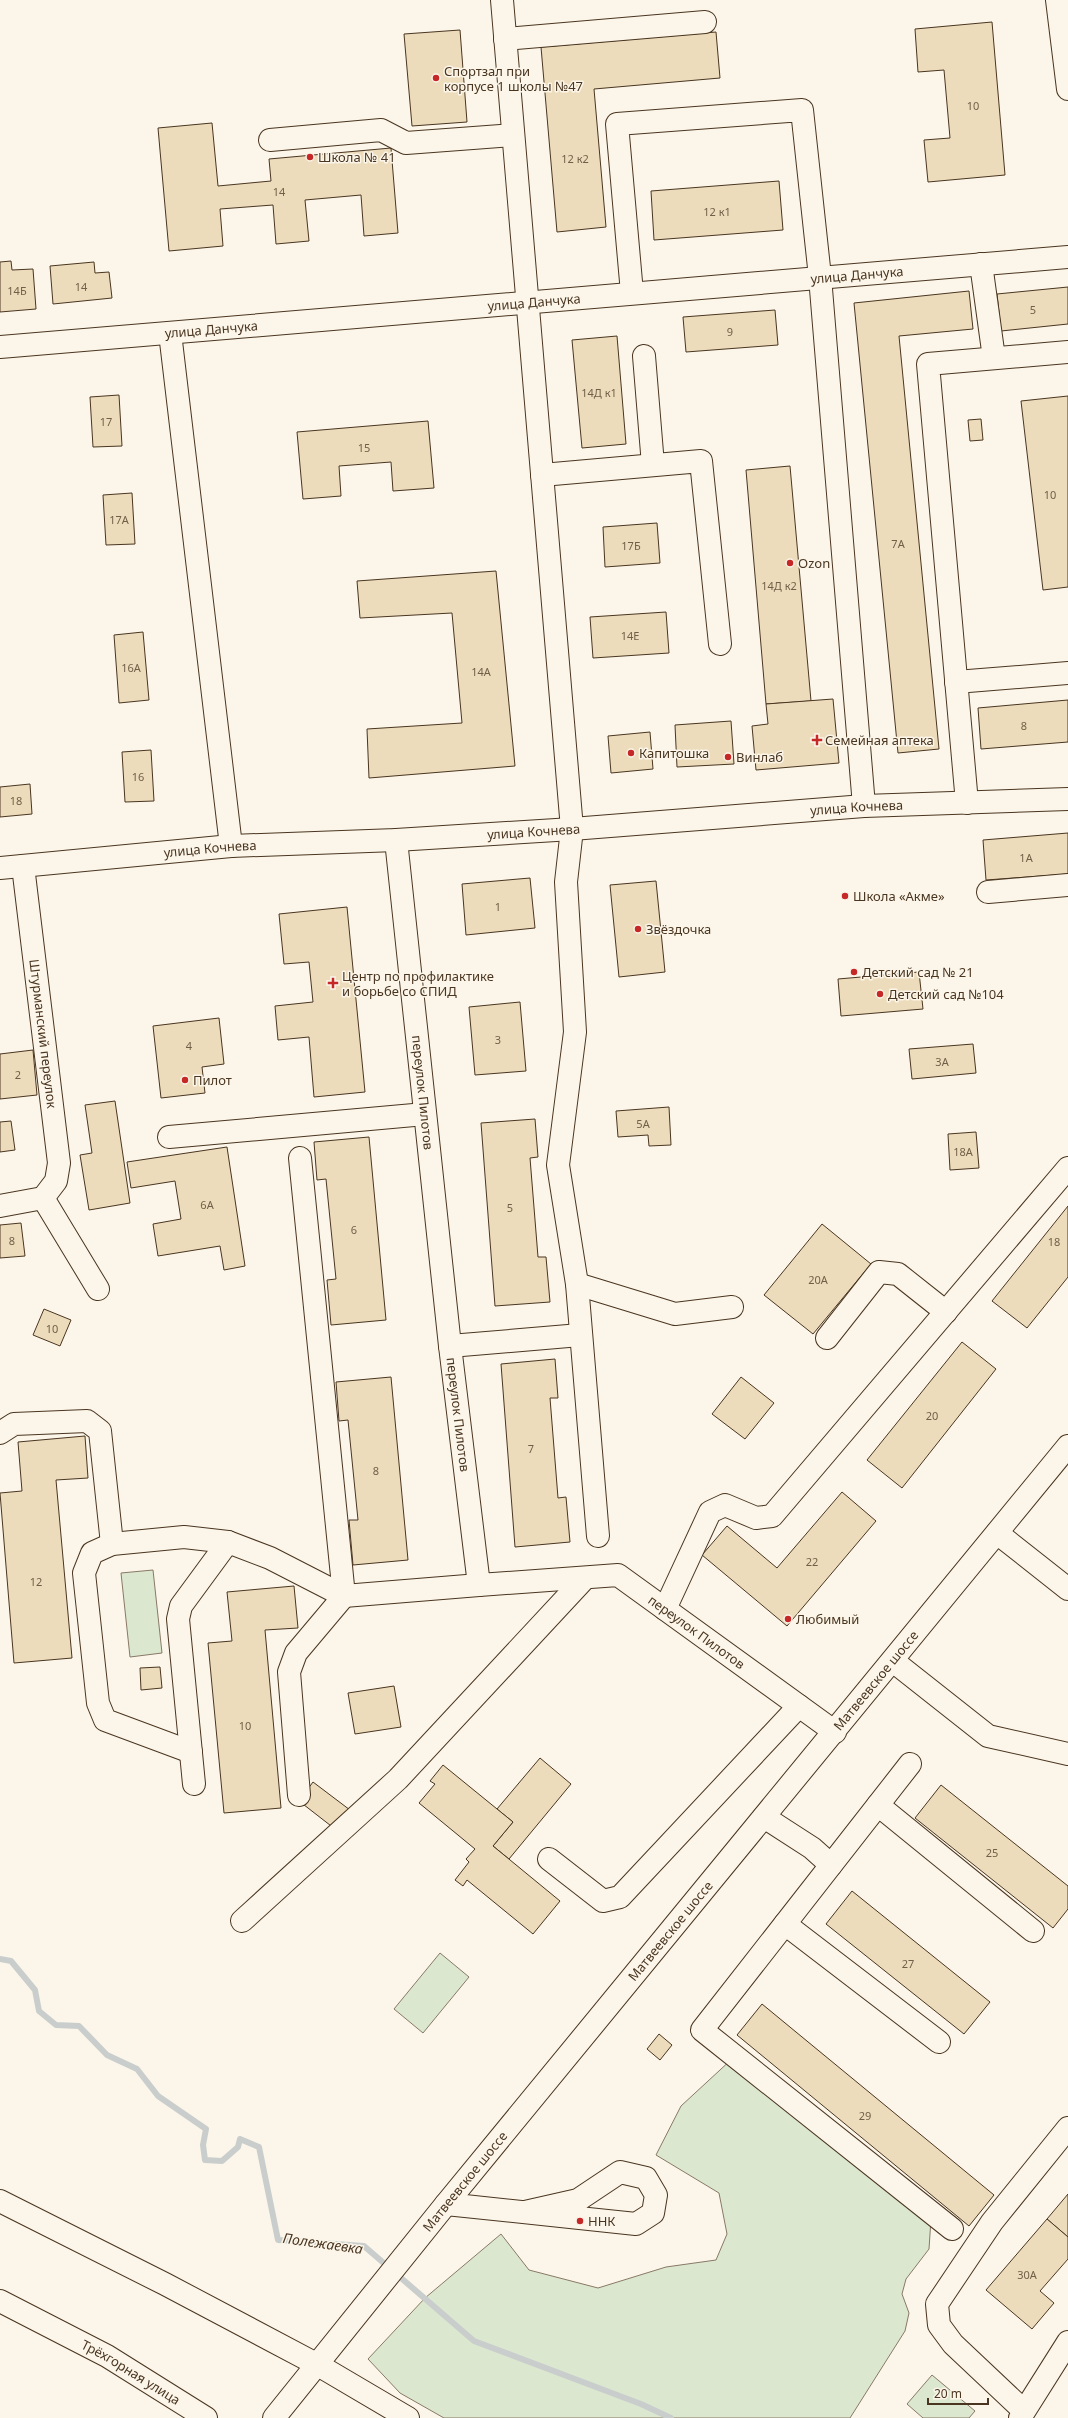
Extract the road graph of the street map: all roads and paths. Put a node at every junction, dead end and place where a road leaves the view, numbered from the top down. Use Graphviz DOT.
graph roads {
  1 [pos="502,0"];
  2 [pos="1057,0"];
  3 [pos="706,22"];
  4 [pos="505,40"];
  5 [pos="1068,89"];
  6 [pos="513,135"];
  7 [pos="270,140"];
  8 [pos="1068,257"];
  9 [pos="981,264"];
  10 [pos="820,277"];
  11 [pos="632,293"];
  12 [pos="527,302"];
  13 [pos="170,333"];
  14 [pos="0,347"];
  15 [pos="1068,352"];
  16 [pos="644,356"];
  17 [pos="994,358"];
  18 [pos="652,465"];
  19 [pos="542,475"];
  20 [pos="720,644"];
  21 [pos="1068,673"];
  22 [pos="956,682"];
  23 [pos="1068,799"];
  24 [pos="967,803"];
  25 [pos="864,806"];
  26 [pos="572,829"];
  27 [pos="396,840"];
  28 [pos="231,846"];
  29 [pos="23,866"];
  30 [pos="0,868"];
  31 [pos="1068,885"];
  32 [pos="988,892"];
  33 [pos="425,1114"];
  34 [pos="168,1137"];
  35 [pos="300,1158"];
  36 [pos="1068,1168"];
  37 [pos="43,1198"];
  38 [pos="0,1206"];
  39 [pos="577,1284"];
  40 [pos="98,1289"];
  41 [pos="732,1307"];
  42 [pos="946,1312"];
  43 [pos="580,1335"];
  44 [pos="827,1338"];
  45 [pos="450,1346"];
  46 [pos="0,1433"];
  47 [pos="1068,1446"];
  48 [pos="997,1533"];
  49 [pos="598,1536"];
  50 [pos="228,1542"];
  51 [pos="112,1544"];
  52 [pos="585,1578"];
  53 [pos="479,1585"];
  54 [pos="1068,1589"];
  55 [pos="344,1596"];
  56 [pos="665,1609"];
  57 [pos="894,1661"];
  58 [pos="799,1706"];
  59 [pos="835,1732"];
  60 [pos="191,1752"];
  61 [pos="1068,1754"];
  62 [pos="910,1764"];
  63 [pos="194,1784"];
  64 [pos="300,1795"];
  65 [pos="878,1805"];
  66 [pos="764,1817"];
  67 [pos="549,1859"];
  68 [pos="831,1865"];
  69 [pos="242,1922"];
  70 [pos="785,1924"];
  71 [pos="1033,1932"];
  72 [pos="940,2042"];
  73 [pos="1068,2128"];
  74 [pos="0,2201"];
  75 [pos="446,2204"];
  76 [pos="525,2212"];
  77 [pos="952,2229"];
  78 [pos="0,2290"];
  79 [pos="0,2301"];
  80 [pos="54,2328"];
  81 [pos="1068,2342"];
  82 [pos="318,2365"];
  83 [pos="1022,2414"];
  84 [pos="206,2418"];
  85 [pos="274,2418"];
  86 [pos="408,2418"];
  1 -- 4 [label="main road"];
  2 -- 5 [label="main road"];
  3 -- 4 [label="main road"];
  4 -- 6 [label="main road"];
  6 -- 7 [label="main road"];
  6 -- 12 [label="main road"];
  8 -- 9 [label="main road, улица Данчука"];
  9 -- 10 [label="main road, улица Данчука"];
  9 -- 17 [label="main road"];
  10 -- 11 [label="main road, улица Данчука"];
  10 -- 11 [label="main road"];
  10 -- 25 [label="main road"];
  11 -- 12 [label="main road, улица Данчука"];
  12 -- 13 [label="main road, улица Данчука"];
  12 -- 19 [label="main road"];
  13 -- 14 [label="main road, улица Данчука"];
  13 -- 28 [label="main road"];
  15 -- 17 [label="main road"];
  16 -- 18 [label="main road"];
  17 -- 22 [label="main road"];
  18 -- 19 [label="main road"];
  18 -- 20 [label="main road"];
  19 -- 26 [label="main road"];
  21 -- 22 [label="main road"];
  22 -- 24 [label="main road"];
  23 -- 24 [label="main road, улица Кочнева"];
  24 -- 25 [label="main road, улица Кочнева"];
  25 -- 26 [label="main road, улица Кочнева"];
  26 -- 27 [label="main road, улица Кочнева"];
  26 -- 39 [label="main road"];
  27 -- 28 [label="main road, улица Кочнева"];
  27 -- 33 [label="main road, переулок Пилотов"];
  28 -- 29 [label="main road, улица Кочнева"];
  29 -- 30 [label="main road, улица Кочнева"];
  29 -- 37 [label="main road, Штурманский переулок"];
  31 -- 32 [label="main road"];
  33 -- 34 [label="main road"];
  33 -- 45 [label="main road, переулок Пилотов"];
  35 -- 55 [label="main road"];
  36 -- 42 [label="main road"];
  37 -- 38 [label="main road"];
  37 -- 40 [label="main road"];
  39 -- 41 [label="main road"];
  39 -- 43 [label="main road"];
  42 -- 44 [label="main road"];
  42 -- 56 [label="main road"];
  43 -- 45 [label="main road"];
  43 -- 49 [label="main road"];
  45 -- 53 [label="main road, переулок Пилотов"];
  46 -- 51 [label="main road"];
  47 -- 48 [label="main road, Матвеевское шоссе"];
  48 -- 54 [label="main road"];
  48 -- 57 [label="main road, Матвеевское шоссе"];
  50 -- 51 [label="main road"];
  50 -- 55 [label="main road"];
  50 -- 60 [label="main road"];
  51 -- 60 [label="main road"];
  52 -- 53 [label="main road, переулок Пилотов"];
  52 -- 56 [label="main road, переулок Пилотов"];
  52 -- 69 [label="main road"];
  53 -- 55 [label="main road"];
  55 -- 64 [label="main road"];
  56 -- 58 [label="main road, переулок Пилотов"];
  57 -- 59 [label="main road, Матвеевское шоссе"];
  57 -- 61 [label="main road"];
  58 -- 59 [label="main road, переулок Пилотов"];
  58 -- 67 [label="main road"];
  59 -- 66 [label="main road, Матвеевское шоссе"];
  60 -- 63 [label="main road"];
  62 -- 65 [label="main road"];
  65 -- 68 [label="main road"];
  65 -- 71 [label="main road"];
  66 -- 68 [label="main road"];
  66 -- 75 [label="main road, Матвеевское шоссе"];
  68 -- 70 [label="main road"];
  70 -- 72 [label="main road"];
  70 -- 77 [label="main road"];
  73 -- 83 [label="main road"];
  74 -- 82 [label="main road"];
  75 -- 76 [label="main road"];
  75 -- 82 [label="main road, Матвеевское шоссе"];
  76 -- 76 [label="main road"];
  78 -- 80 [label="main road"];
  79 -- 80 [label="main road"];
  80 -- 84 [label="main road, Трёхгорная улица"];
  81 -- 83 [label="main road"];
  82 -- 85 [label="main road, Матвеевское шоссе"];
  82 -- 86 [label="main road"];
}
